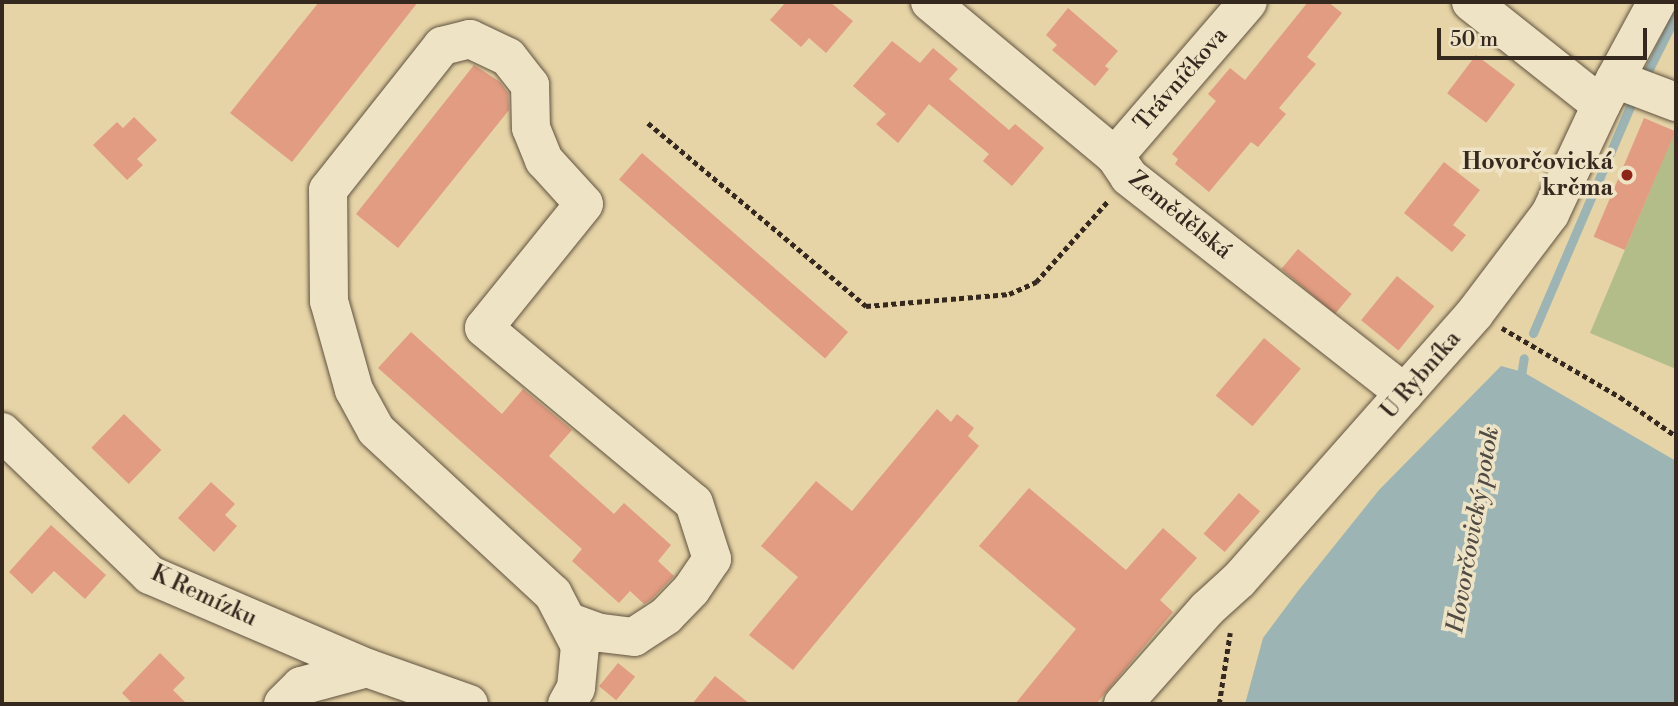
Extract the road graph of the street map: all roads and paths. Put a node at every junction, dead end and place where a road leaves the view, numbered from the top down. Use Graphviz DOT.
graph roads {
  1 [pos="930,2"];
  2 [pos="1248,2"];
  3 [pos="1471,2"];
  4 [pos="1657,2"];
  5 [pos="1608,92"];
  6 [pos="1676,102"];
  7 [pos="648,123"];
  8 [pos="1122,167"];
  9 [pos="1475,313"];
  10 [pos="1404,393"];
  11 [pos="2,432"];
  12 [pos="1676,436"];
  13 [pos="567,621"];
  14 [pos="1231,629"];
  15 [pos="367,668"];
  16 [pos="283,704"];
  17 [pos="469,704"];
  18 [pos="567,704"];
  19 [pos="1123,704"];
  20 [pos="1219,704"];
  1 -- 8 [label="street, Zemědělská"];
  2 -- 8 [label="street, Trávníčkova"];
  3 -- 5 [label="street"];
  4 -- 5 [label="street, U Rybníka"];
  5 -- 6 [label="street"];
  5 -- 9 [label="street, U Rybníka"];
  7 -- 8 [label="path"];
  8 -- 10 [label="street, Zemědělská"];
  9 -- 10 [label="street, U Rybníka"];
  9 -- 12 [label="path"];
  10 -- 19 [label="street, U Rybníka"];
  11 -- 15 [label="street, K Remízku"];
  13 -- 13 [label="street"];
  13 -- 18 [label="street"];
  14 -- 20 [label="path"];
  15 -- 16 [label="street"];
  15 -- 17 [label="street, K Remízku"];
}
